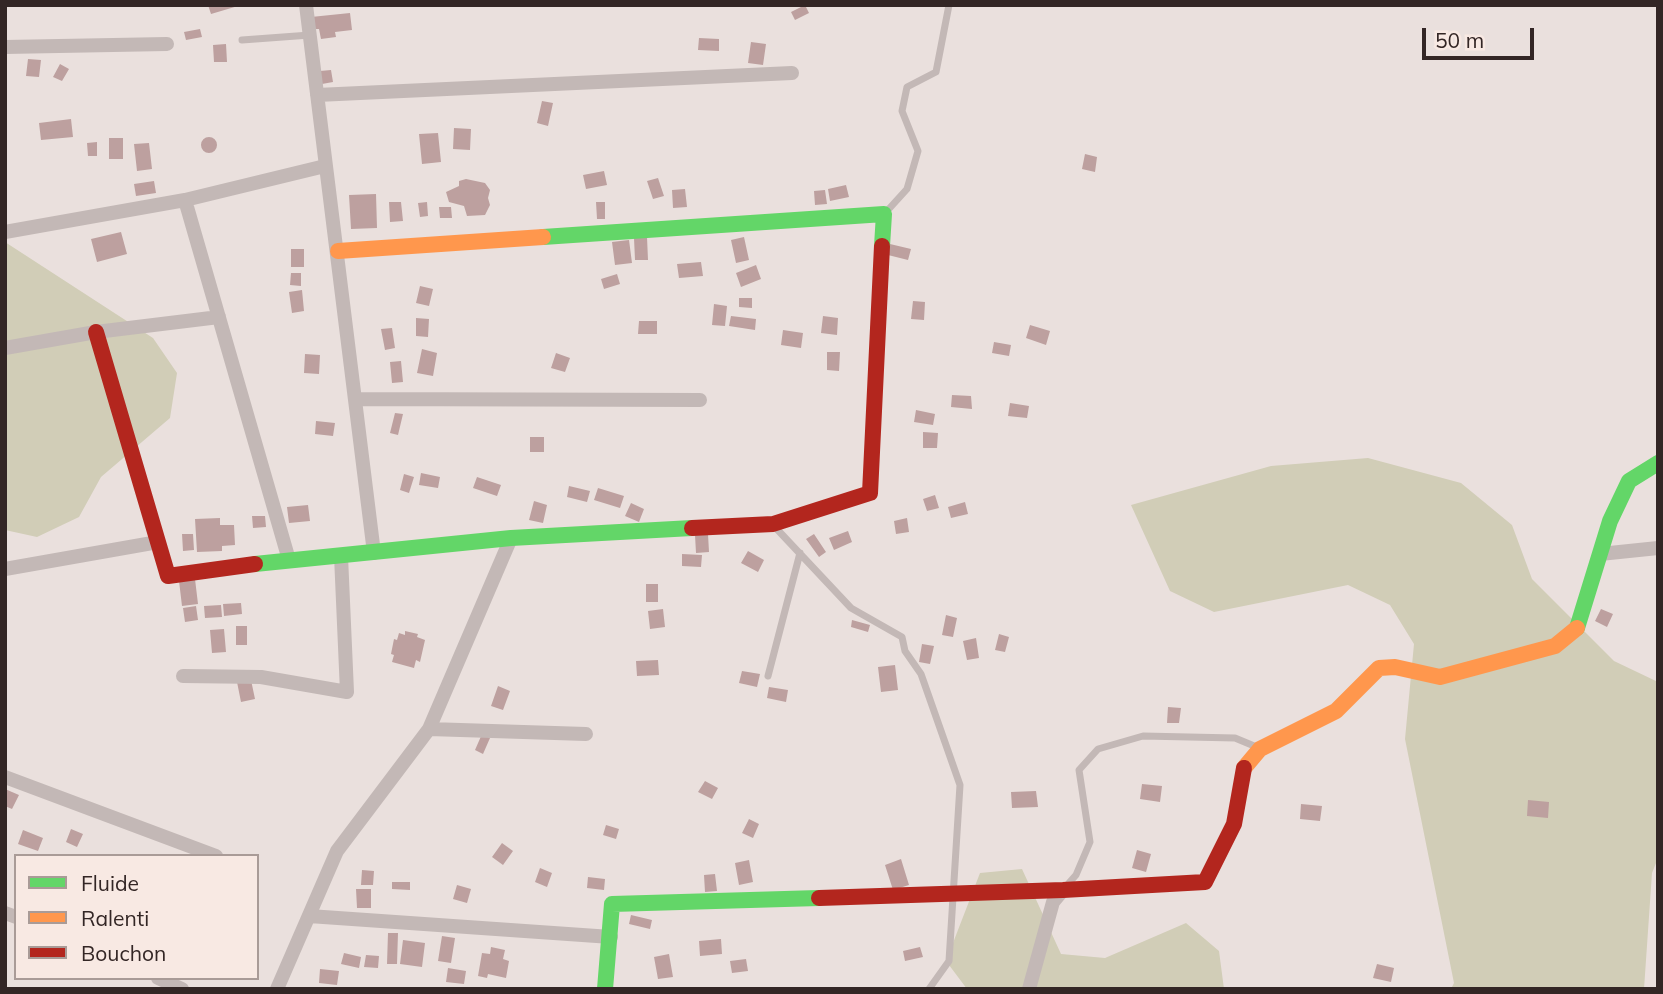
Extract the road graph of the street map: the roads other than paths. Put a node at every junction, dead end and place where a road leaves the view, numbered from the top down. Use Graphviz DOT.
graph roads {
  1 [pos="306,5"];
  2 [pos="949,5"];
  3 [pos="310,35"];
  4 [pos="242,40"];
  5 [pos="167,44"];
  6 [pos="5,47"];
  7 [pos="792,73"];
  8 [pos="317,95"];
  9 [pos="325,166"];
  10 [pos="185,200"];
  11 [pos="884,214"];
  12 [pos="5,232"];
  13 [pos="338,251"];
  14 [pos="219,317"];
  15 [pos="96,332"];
  16 [pos="5,348"];
  17 [pos="356,399"];
  18 [pos="700,400"];
  19 [pos="1658,463"];
  20 [pos="773,524"];
  21 [pos="511,538"];
  22 [pos="158,542"];
  23 [pos="1658,548"];
  24 [pos="374,553"];
  25 [pos="800,553"];
  26 [pos="1600,554"];
  27 [pos="341,556"];
  28 [pos="289,560"];
  29 [pos="5,569"];
  30 [pos="183,676"];
  31 [pos="768,676"];
  32 [pos="429,729"];
  33 [pos="586,734"];
  34 [pos="1260,749"];
  35 [pos="5,777"];
  36 [pos="211,854"];
  37 [pos="1063,890"];
  38 [pos="953,893"];
  39 [pos="309,916"];
  40 [pos="611,937"];
  41 [pos="165,982"];
  42 [pos="183,989"];
  43 [pos="277,989"];
  44 [pos="605,989"];
  45 [pos="929,989"];
  46 [pos="1029,989"];
  1 -- 3 [label="street"];
  2 -- 11 [label="lane"];
  3 -- 4 [label="lane"];
  3 -- 8 [label="street"];
  5 -- 6 [label="street"];
  7 -- 8 [label="street"];
  8 -- 9 [label="street"];
  9 -- 10 [label="street"];
  9 -- 13 [label="street"];
  10 -- 12 [label="street"];
  10 -- 14 [label="street"];
  11 -- 13 [label="street"];
  11 -- 20 [label="street"];
  13 -- 17 [label="street"];
  14 -- 15 [label="street"];
  14 -- 28 [label="street"];
  15 -- 16 [label="street"];
  15 -- 22 [label="street"];
  17 -- 18 [label="street"];
  17 -- 24 [label="street"];
  19 -- 26 [label="street"];
  20 -- 21 [label="street"];
  20 -- 25 [label="lane"];
  21 -- 24 [label="street"];
  21 -- 32 [label="street"];
  22 -- 28 [label="street"];
  22 -- 29 [label="street"];
  23 -- 26 [label="street"];
  24 -- 27 [label="street"];
  25 -- 31 [label="lane"];
  25 -- 38 [label="lane"];
  26 -- 34 [label="street"];
  27 -- 28 [label="street"];
  27 -- 30 [label="street"];
  32 -- 33 [label="street"];
  32 -- 39 [label="street"];
  34 -- 37 [label="street"];
  34 -- 37 [label="lane"];
  35 -- 36 [label="street"];
  37 -- 38 [label="street"];
  37 -- 46 [label="street"];
  38 -- 40 [label="street"];
  38 -- 45 [label="lane"];
  39 -- 40 [label="street"];
  39 -- 43 [label="street"];
  40 -- 44 [label="street"];
  41 -- 42 [label="street"];
}
